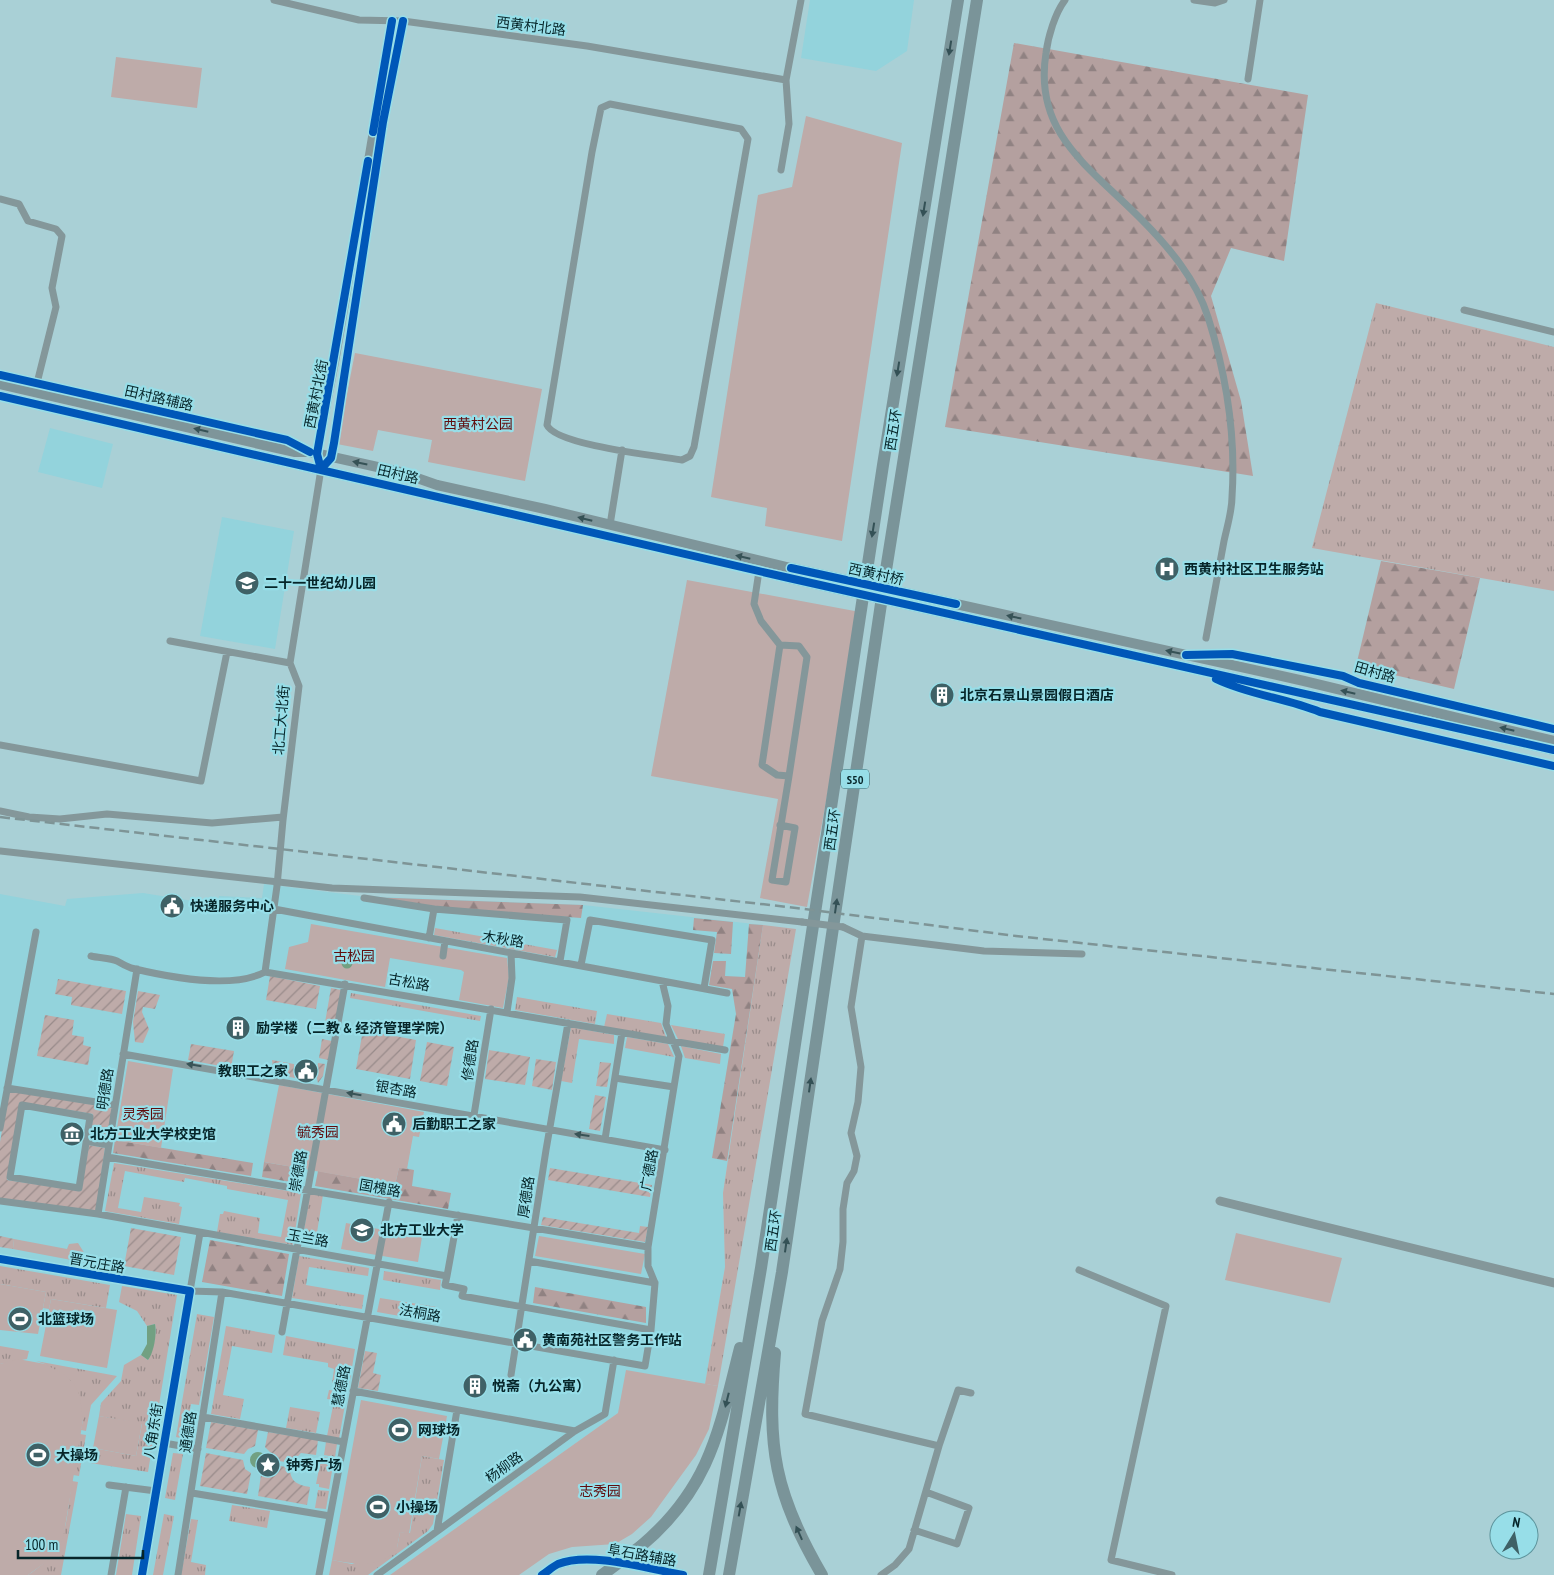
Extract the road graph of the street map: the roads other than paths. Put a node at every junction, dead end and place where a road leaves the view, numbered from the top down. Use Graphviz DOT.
graph roads {
  1 [pos="274,0"];
  2 [pos="801,0"];
  3 [pos="958,0"];
  4 [pos="977,0"];
  5 [pos="1066,0"];
  6 [pos="1194,0"];
  7 [pos="1224,0"];
  8 [pos="1260,0"];
  9 [pos="392,21"];
  10 [pos="403,21"];
  11 [pos="1248,79"];
  12 [pos="786,80"];
  13 [pos="781,170"];
  14 [pos="0,199"];
  15 [pos="1464,310"];
  16 [pos="1554,332"];
  17 [pos="0,375"];
  18 [pos="37,383"];
  19 [pos="0,384"];
  20 [pos="0,396"];
  21 [pos="622,450"];
  22 [pos="314,453"];
  23 [pos="331,458"];
  24 [pos="321,469"];
  25 [pos="610,525"];
  26 [pos="759,571"];
  27 [pos="790,573"];
  28 [pos="955,610"];
  29 [pos="1206,638"];
  30 [pos="170,641"];
  31 [pos="780,644"];
  32 [pos="227,652"];
  33 [pos="290,663"];
  34 [pos="1554,740"];
  35 [pos="0,745"];
  36 [pos="1554,750"];
  37 [pos="789,776"];
  38 [pos="0,811"];
  39 [pos="283,817"];
  40 [pos="780,825"];
  41 [pos="0,852"];
  42 [pos="277,884"];
  43 [pos="364,898"];
  44 [pos="274,909"];
  45 [pos="434,910"];
  46 [pos="36,932"];
  47 [pos="862,936"];
  48 [pos="429,938"];
  49 [pos="446,941"];
  50 [pos="511,953"];
  51 [pos="1082,954"];
  52 [pos="91,956"];
  53 [pos="443,956"];
  54 [pos="560,961"];
  55 [pos="581,966"];
  56 [pos="137,969"];
  57 [pos="265,972"];
  58 [pos="662,981"];
  59 [pos="345,984"];
  60 [pos="704,988"];
  61 [pos="728,992"];
  62 [pos="491,1009"];
  63 [pos="507,1012"];
  64 [pos="568,1024"];
  65 [pos="622,1033"];
  66 [pos="673,1042"];
  67 [pos="725,1050"];
  68 [pos="123,1054"];
  69 [pos="615,1078"];
  70 [pos="8,1088"];
  71 [pos="326,1088"];
  72 [pos="674,1088"];
  73 [pos="116,1105"];
  74 [pos="474,1115"];
  75 [pos="0,1128"];
  76 [pos="549,1130"];
  77 [pos="605,1139"];
  78 [pos="86,1141"];
  79 [pos="109,1145"];
  80 [pos="665,1150"];
  81 [pos="107,1157"];
  82 [pos="308,1189"];
  83 [pos="0,1200"];
  84 [pos="1220,1201"];
  85 [pos="389,1202"];
  86 [pos="98,1214"];
  87 [pos="458,1214"];
  88 [pos="534,1228"];
  89 [pos="200,1233"];
  90 [pos="648,1247"];
  91 [pos="296,1249"];
  92 [pos="0,1259"];
  93 [pos="529,1261"];
  94 [pos="378,1263"];
  95 [pos="761,1268"];
  96 [pos="1079,1270"];
  97 [pos="782,1272"];
  98 [pos="447,1276"];
  99 [pos="654,1283"];
  100 [pos="1554,1283"];
  101 [pos="190,1291"];
  102 [pos="222,1292"];
  103 [pos="287,1303"];
  104 [pos="522,1307"];
  105 [pos="368,1317"];
  106 [pos="651,1330"];
  107 [pos="282,1332"];
  108 [pos="516,1343"];
  109 [pos="614,1360"];
  110 [pos="645,1366"];
  111 [pos="511,1375"];
  112 [pos="353,1392"];
  113 [pos="971,1393"];
  114 [pos="457,1410"];
  115 [pos="203,1417"];
  116 [pos="574,1431"];
  117 [pos="316,1437"];
  118 [pos="344,1442"];
  119 [pos="164,1443"];
  120 [pos="939,1446"];
  121 [pos="198,1449"];
  122 [pos="109,1484"];
  123 [pos="126,1487"];
  124 [pos="156,1491"];
  125 [pos="926,1492"];
  126 [pos="192,1493"];
  127 [pos="330,1516"];
  128 [pos="914,1530"];
  129 [pos="437,1531"];
  130 [pos="111,1575"];
  131 [pos="142,1575"];
  132 [pos="178,1575"];
  133 [pos="319,1575"];
  134 [pos="377,1575"];
  135 [pos="542,1575"];
  136 [pos="602,1575"];
  137 [pos="682,1575"];
  138 [pos="710,1575"];
  139 [pos="729,1575"];
  140 [pos="822,1575"];
  141 [pos="881,1575"];
  142 [pos="1172,1575"];
  1 -- 9 [label="street, 西黄村北路"];
  2 -- 12 [label="street"];
  3 -- 95 [label="highway, 西五环 / S50, one-way"];
  97 -- 4 [label="highway, 西五环 / S50, one-way"];
  5 -- 29 [label="street"];
  6 -- 7 [label="street"];
  8 -- 11 [label="street"];
  9 -- 10 [label="street, 西黄村北路"];
  9 -- 22 [label="street, 西黄村北街"];
  10 -- 12 [label="street, 西黄村北路"];
  10 -- 23 [label="street, 西黄村北街"];
  12 -- 13 [label="street"];
  14 -- 18 [label="street"];
  15 -- 16 [label="street"];
  17 -- 18 [label="street, 田村路辅路"];
  18 -- 22 [label="street, 田村路辅路"];
  22 -- 19 [label="main road, 田村路, one-way"];
  20 -- 24 [label="main road, 田村路"];
  21 -- 21 [label="street"];
  21 -- 25 [label="street"];
  22 -- 23 [label="main road, 田村路"];
  22 -- 24 [label="street, 西黄村北街"];
  23 -- 24 [label="street"];
  25 -- 23 [label="main road, 田村路, one-way"];
  24 -- 26 [label="main road, 田村路"];
  24 -- 33 [label="street"];
  27 -- 25 [label="main road, 田村路, one-way"];
  26 -- 27 [label="main road, 田村路"];
  26 -- 31 [label="street"];
  27 -- 28 [label="main road, 西黄村桥, bridge"];
  34 -- 28 [label="main road, one-way"];
  28 -- 36 [label="main road"];
  30 -- 32 [label="street"];
  31 -- 37 [label="street"];
  31 -- 37 [label="street"];
  32 -- 33 [label="street"];
  32 -- 35 [label="street"];
  33 -- 39 [label="street, 北工大北街"];
  37 -- 40 [label="street"];
  38 -- 39 [label="street"];
  39 -- 42 [label="street, 北工大北街"];
  40 -- 40 [label="street"];
  41 -- 42 [label="street"];
  42 -- 44 [label="street, 北工大北街"];
  42 -- 47 [label="street, bridge"];
  43 -- 45 [label="street"];
  44 -- 48 [label="street, 木秋路"];
  44 -- 57 [label="street, 北工大北街"];
  45 -- 48 [label="street"];
  45 -- 54 [label="street"];
  46 -- 70 [label="street"];
  47 -- 51 [label="street"];
  47 -- 120 [label="street"];
  48 -- 49 [label="street, 木秋路"];
  49 -- 50 [label="street, 木秋路"];
  49 -- 53 [label="street"];
  50 -- 54 [label="street, 木秋路"];
  50 -- 63 [label="street"];
  52 -- 56 [label="street, 古松路"];
  54 -- 55 [label="street, 木秋路"];
  55 -- 58 [label="street, 木秋路"];
  55 -- 60 [label="street"];
  56 -- 57 [label="street, 古松路"];
  56 -- 68 [label="street, 明德路"];
  57 -- 59 [label="street, 古松路"];
  58 -- 60 [label="street, 木秋路"];
  58 -- 66 [label="street, 广德路"];
  59 -- 62 [label="street, 古松路"];
  59 -- 71 [label="street, 崇德路"];
  60 -- 61 [label="street, 木秋路"];
  62 -- 63 [label="street, 古松路"];
  62 -- 74 [label="street, 修德路"];
  63 -- 64 [label="street, 古松路"];
  64 -- 65 [label="street, 古松路"];
  64 -- 76 [label="street, 厚德路"];
  65 -- 66 [label="street, 古松路"];
  65 -- 69 [label="street"];
  66 -- 67 [label="street, 古松路"];
  66 -- 72 [label="street, 广德路"];
  71 -- 68 [label="street, 银杏路, one-way"];
  68 -- 73 [label="street, 明德路"];
  69 -- 72 [label="street"];
  69 -- 77 [label="street"];
  70 -- 73 [label="street"];
  70 -- 75 [label="street"];
  74 -- 71 [label="street, 银杏路, one-way"];
  71 -- 82 [label="street, 崇德路"];
  72 -- 80 [label="street, 广德路"];
  73 -- 79 [label="street, 明德路"];
  74 -- 76 [label="street, 银杏路"];
  77 -- 76 [label="street, 银杏路, one-way"];
  76 -- 88 [label="street, 厚德路"];
  77 -- 80 [label="street, 银杏路"];
  78 -- 78 [label="street"];
  78 -- 79 [label="street"];
  79 -- 81 [label="street, 明德路"];
  80 -- 90 [label="street, 广德路"];
  81 -- 82 [label="street, 国槐路"];
  81 -- 86 [label="street, 明德路"];
  82 -- 85 [label="street, 国槐路"];
  82 -- 91 [label="street, 崇德路"];
  83 -- 86 [label="street, 玉兰路"];
  84 -- 100 [label="street"];
  85 -- 87 [label="street, 国槐路"];
  85 -- 94 [label="street, 慧德路"];
  86 -- 89 [label="street, 玉兰路"];
  87 -- 88 [label="street, 国槐路"];
  87 -- 98 [label="street"];
  88 -- 90 [label="street, 国槐路"];
  88 -- 93 [label="street, 厚德路"];
  89 -- 91 [label="street, 玉兰路"];
  89 -- 101 [label="street"];
  90 -- 99 [label="street, 广德路"];
  91 -- 94 [label="street, 玉兰路"];
  91 -- 103 [label="street, 崇德路"];
  92 -- 101 [label="street, 晋元庄路"];
  93 -- 99 [label="street"];
  93 -- 104 [label="street, 厚德路"];
  94 -- 98 [label="street, 玉兰路"];
  94 -- 105 [label="street, 慧德路"];
  95 -- 136 [label="highway, one-way, bridge"];
  95 -- 138 [label="highway, 西五环 / S50"];
  96 -- 142 [label="street"];
  139 -- 97 [label="highway, 西五环 / S50, one-way"];
  140 -- 97 [label="highway, one-way"];
  98 -- 104 [label="street"];
  99 -- 106 [label="street, 广德路"];
  101 -- 102 [label="street, 法桐路"];
  101 -- 119 [label="street, 八角东街"];
  102 -- 103 [label="street, 法桐路"];
  102 -- 115 [label="street, 通德路"];
  103 -- 105 [label="street, 法桐路"];
  103 -- 107 [label="street, 崇德路"];
  104 -- 106 [label="street"];
  104 -- 108 [label="street, 厚德路"];
  105 -- 108 [label="street, 法桐路"];
  105 -- 112 [label="street, 慧德路"];
  106 -- 110 [label="street, 广德路"];
  108 -- 109 [label="street, 法桐路"];
  108 -- 111 [label="street, 厚德路"];
  109 -- 110 [label="street, 法桐路"];
  109 -- 116 [label="street, 杨柳路"];
  112 -- 114 [label="street"];
  112 -- 118 [label="street, 慧德路"];
  113 -- 120 [label="street"];
  114 -- 116 [label="street"];
  114 -- 129 [label="street"];
  115 -- 118 [label="street"];
  115 -- 121 [label="street, 通德路"];
  116 -- 129 [label="street, 杨柳路"];
  117 -- 118 [label="street"];
  118 -- 127 [label="street, 慧德路"];
  119 -- 121 [label="street"];
  119 -- 124 [label="street, 八角东街"];
  120 -- 125 [label="street"];
  121 -- 126 [label="street, 通德路"];
  122 -- 123 [label="street"];
  123 -- 124 [label="street"];
  123 -- 130 [label="street"];
  124 -- 131 [label="street, 八角东街"];
  125 -- 128 [label="street"];
  125 -- 128 [label="street"];
  126 -- 127 [label="street"];
  126 -- 132 [label="street, 通德路"];
  127 -- 133 [label="street, 慧德路"];
  128 -- 141 [label="street"];
  129 -- 134 [label="street, 杨柳路"];
  135 -- 137 [label="main road, 阜石路辅路"];
}
